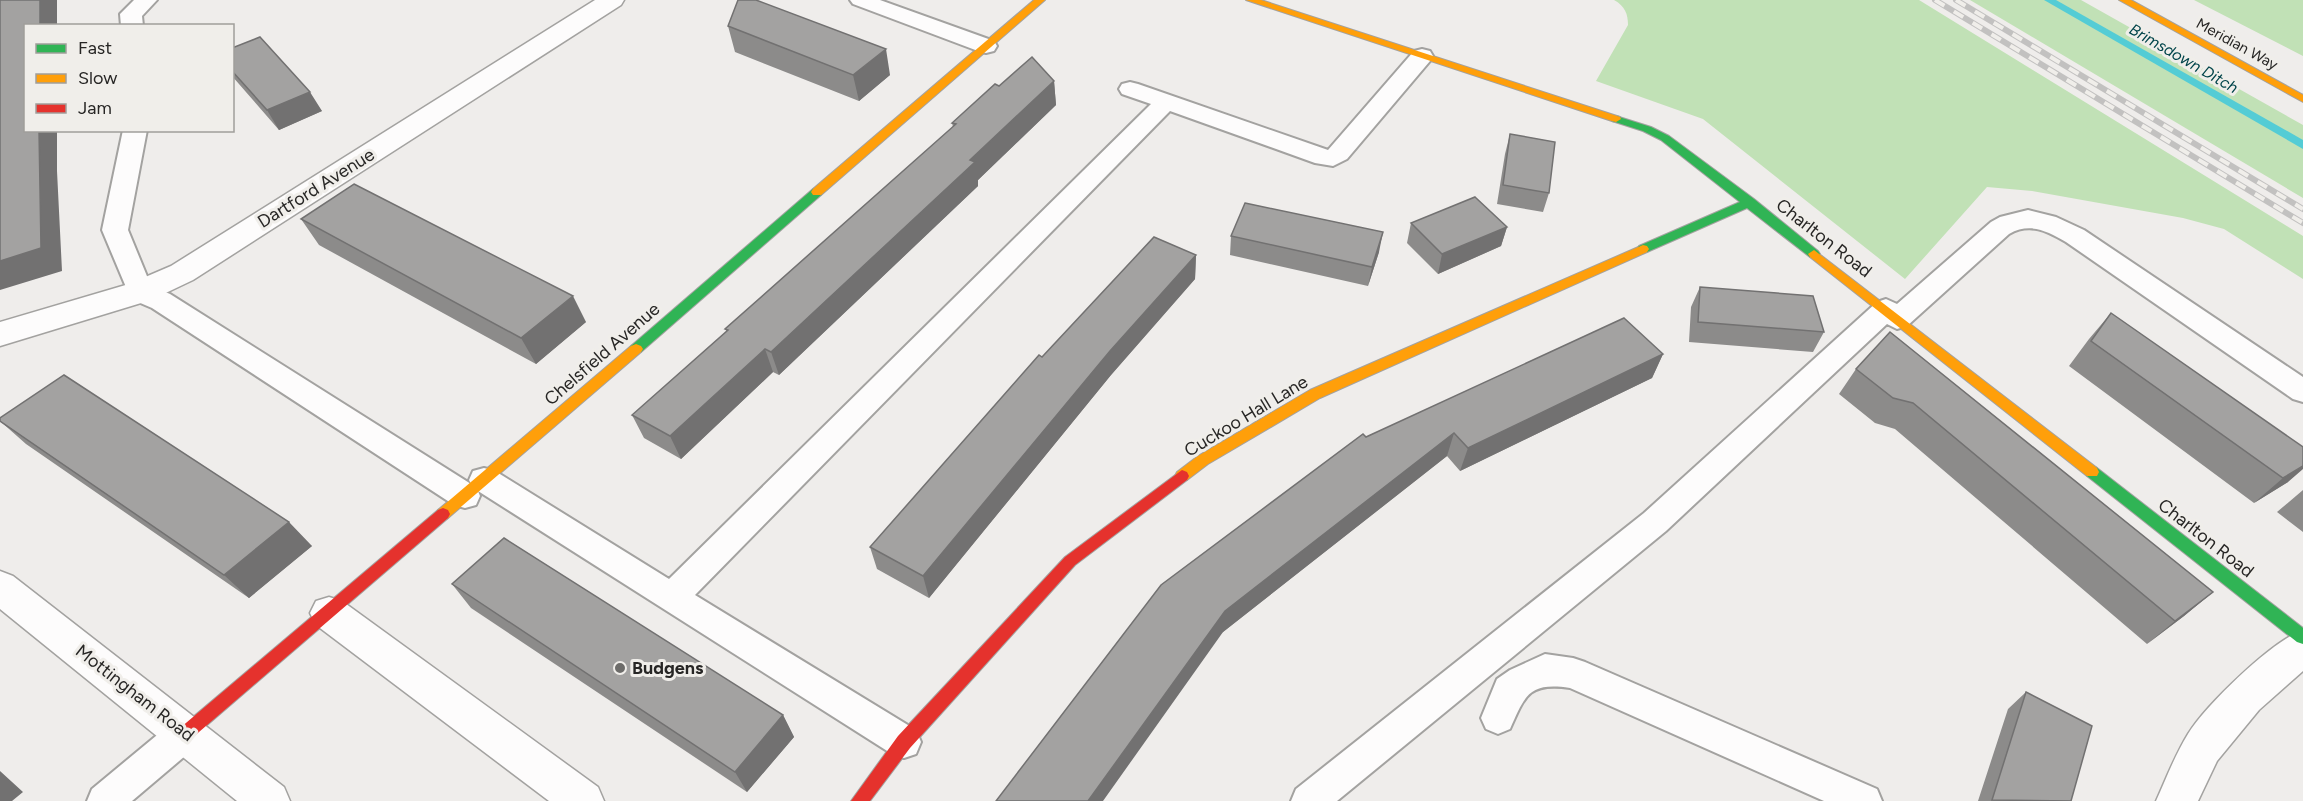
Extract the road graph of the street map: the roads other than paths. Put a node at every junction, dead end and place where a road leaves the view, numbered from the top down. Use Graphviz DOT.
graph roads {
  1 [pos="147,0"];
  2 [pos="612,0"];
  3 [pos="860,0"];
  4 [pos="1040,0"];
  5 [pos="1251,0"];
  6 [pos="2124,0"];
  7 [pos="132,24"];
  8 [pos="986,46"];
  9 [pos="1422,56"];
  10 [pos="1130,89"];
  11 [pos="2303,99"];
  12 [pos="1166,102"];
  13 [pos="135,132"];
  14 [pos="1750,202"];
  15 [pos="140,292"];
  16 [pos="1892,314"];
  17 [pos="0,334"];
  18 [pos="2303,392"];
  19 [pos="474,488"];
  20 [pos="0,587"];
  21 [pos="671,597"];
  22 [pos="329,613"];
  23 [pos="2303,638"];
  24 [pos="2303,647"];
  25 [pos="1498,718"];
  26 [pos="186,733"];
  27 [pos="904,742"];
  28 [pos="105,801"];
  29 [pos="269,801"];
  30 [pos="583,801"];
  31 [pos="860,801"];
  32 [pos="1309,801"];
  33 [pos="1864,801"];
  34 [pos="2177,801"];
  1 -- 7 [label="lane"];
  2 -- 15 [label="street, Dartford Avenue"];
  3 -- 8 [label="lane"];
  4 -- 8 [label="street, Chelsfield Avenue"];
  5 -- 9 [label="street, Charlton Road"];
  6 -- 11 [label="street, Meridian Way"];
  8 -- 19 [label="street, Chelsfield Avenue"];
  9 -- 12 [label="lane"];
  9 -- 14 [label="street, Charlton Road"];
  10 -- 12 [label="lane"];
  12 -- 21 [label="lane"];
  13 -- 15 [label="lane"];
  14 -- 16 [label="street, Charlton Road"];
  14 -- 27 [label="street, Cuckoo Hall Lane"];
  15 -- 17 [label="street, Dartford Avenue"];
  15 -- 19 [label="lane"];
  16 -- 18 [label="lane"];
  16 -- 23 [label="street, Charlton Road"];
  16 -- 32 [label="lane"];
  19 -- 21 [label="lane"];
  19 -- 22 [label="street, Chelsfield Avenue"];
  20 -- 26 [label="street, Mottingham Road"];
  21 -- 27 [label="lane"];
  22 -- 26 [label="street, Chelsfield Avenue"];
  22 -- 30 [label="street"];
  24 -- 34 [label="street"];
  25 -- 33 [label="lane"];
  26 -- 28 [label="lane"];
  26 -- 29 [label="street, Mottingham Road"];
  27 -- 31 [label="street, Cuckoo Hall Lane"];
}
